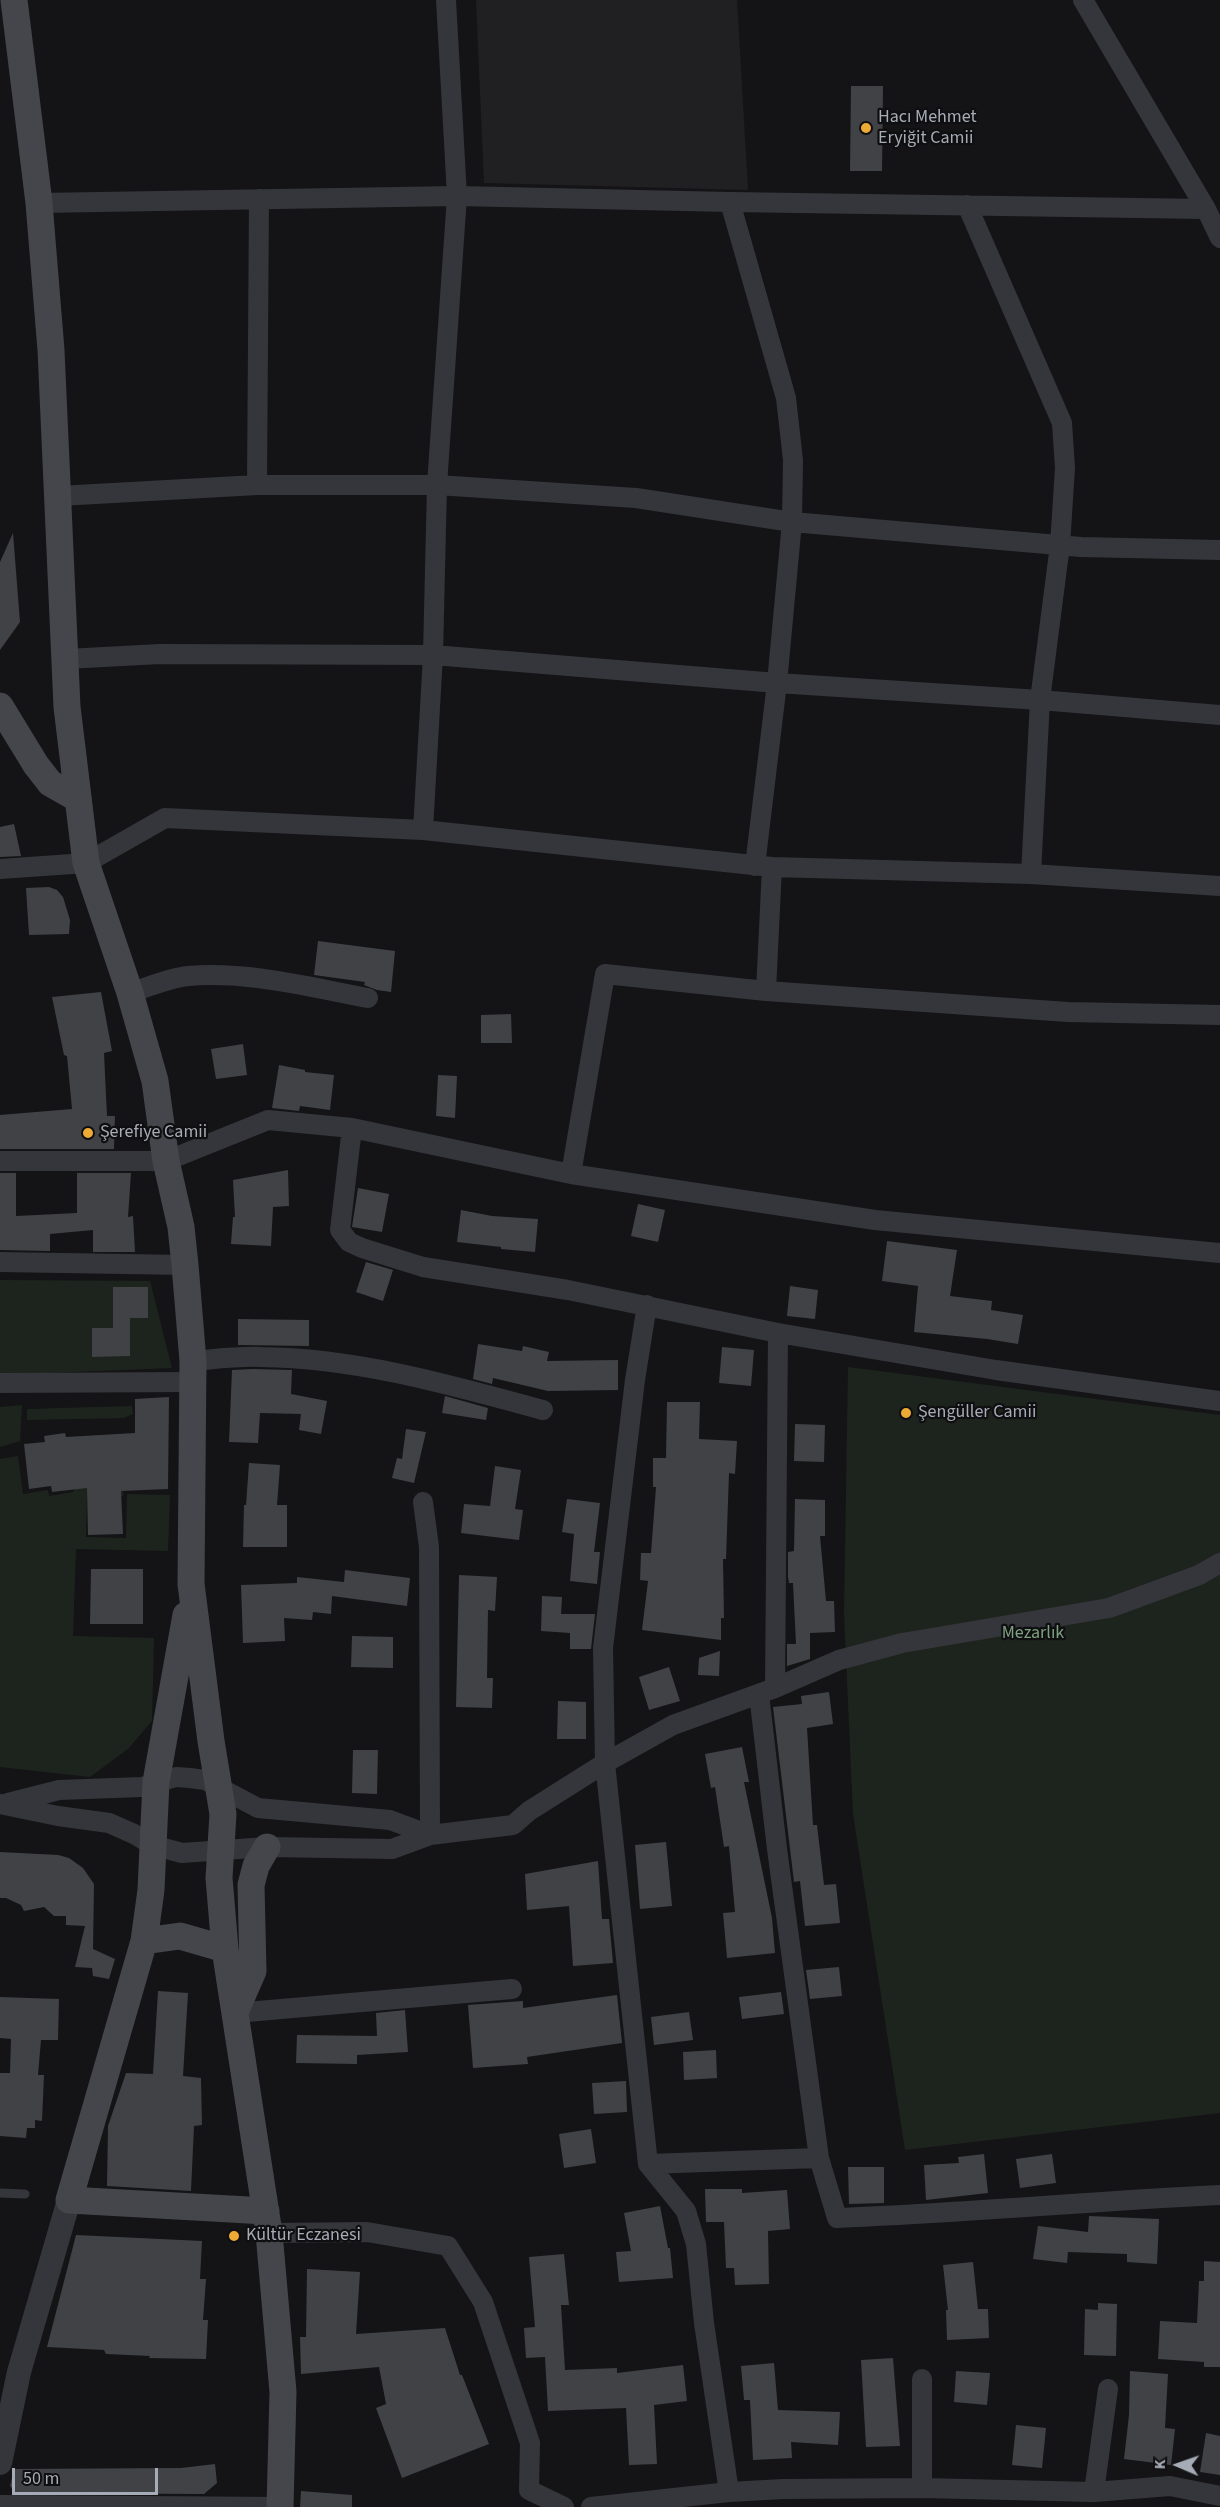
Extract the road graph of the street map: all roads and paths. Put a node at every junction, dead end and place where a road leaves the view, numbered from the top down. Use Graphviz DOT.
graph roads {
  1 [pos="14,0"];
  2 [pos="446,0"];
  3 [pos="1083,0"];
  4 [pos="457,196"];
  5 [pos="259,199"];
  6 [pos="730,202"];
  7 [pos="39,203"];
  8 [pos="967,204"];
  9 [pos="1206,208"];
  10 [pos="1220,238"];
  11 [pos="257,485"];
  12 [pos="437,485"];
  13 [pos="59,496"];
  14 [pos="792,522"];
  15 [pos="1060,545"];
  16 [pos="1220,550"];
  17 [pos="433,655"];
  18 [pos="66,659"];
  19 [pos="777,683"];
  20 [pos="1040,700"];
  21 [pos="0,706"];
  22 [pos="1220,715"];
  23 [pos="78,799"];
  24 [pos="423,830"];
  25 [pos="86,863"];
  26 [pos="764,866"];
  27 [pos="0,869"];
  28 [pos="1031,874"];
  29 [pos="1220,886"];
  30 [pos="766,991"];
  31 [pos="130,993"];
  32 [pos="368,998"];
  33 [pos="1220,1015"];
  34 [pos="352,1128"];
  35 [pos="0,1161"];
  36 [pos="166,1161"];
  37 [pos="571,1174"];
  38 [pos="1220,1253"];
  39 [pos="0,1262"];
  40 [pos="185,1264"];
  41 [pos="647,1305"];
  42 [pos="778,1333"];
  43 [pos="193,1371"];
  44 [pos="0,1383"];
  45 [pos="1220,1401"];
  46 [pos="543,1410"];
  47 [pos="423,1502"];
  48 [pos="1220,1563"];
  49 [pos="191,1584"];
  50 [pos="767,1691"];
  51 [pos="605,1763"];
  52 [pos="156,1782"];
  53 [pos="220,1788"];
  54 [pos="3,1804"];
  55 [pos="430,1835"];
  56 [pos="152,1845"];
  57 [pos="267,1847"];
  58 [pos="220,1851"];
  59 [pos="144,1941"];
  60 [pos="225,1949"];
  61 [pos="512,1989"];
  62 [pos="235,2013"];
  63 [pos="819,2158"];
  64 [pos="648,2164"];
  65 [pos="0,2193"];
  66 [pos="25,2194"];
  67 [pos="1220,2195"];
  68 [pos="69,2200"];
  69 [pos="268,2222"];
  70 [pos="922,2379"];
  71 [pos="1108,2389"];
  72 [pos="0,2463"];
  73 [pos="922,2488"];
  74 [pos="729,2492"];
  75 [pos="1094,2492"];
  76 [pos="1220,2496"];
  77 [pos="530,2499"];
  78 [pos="0,2505"];
  79 [pos="280,2507"];
  80 [pos="564,2507"];
  81 [pos="591,2507"];
  1 -- 7 [label="main road"];
  2 -- 4 [label="street"];
  3 -- 9 [label="street"];
  4 -- 5 [label="street"];
  4 -- 6 [label="street"];
  4 -- 12 [label="street"];
  5 -- 7 [label="street"];
  5 -- 11 [label="street"];
  6 -- 8 [label="street"];
  6 -- 14 [label="street"];
  7 -- 13 [label="main road"];
  8 -- 9 [label="street"];
  8 -- 15 [label="street"];
  9 -- 10 [label="street"];
  11 -- 12 [label="street"];
  11 -- 13 [label="street"];
  12 -- 14 [label="street"];
  12 -- 17 [label="street"];
  13 -- 18 [label="main road"];
  14 -- 15 [label="street"];
  14 -- 19 [label="street"];
  15 -- 16 [label="street"];
  15 -- 20 [label="street"];
  17 -- 18 [label="street"];
  17 -- 19 [label="street"];
  17 -- 24 [label="street"];
  18 -- 23 [label="main road"];
  19 -- 20 [label="street"];
  19 -- 26 [label="street"];
  20 -- 22 [label="street"];
  20 -- 28 [label="street"];
  21 -- 23 [label="main road"];
  23 -- 25 [label="main road"];
  24 -- 25 [label="street"];
  24 -- 26 [label="street"];
  25 -- 27 [label="street"];
  25 -- 31 [label="main road"];
  26 -- 28 [label="street"];
  26 -- 30 [label="street"];
  28 -- 29 [label="street"];
  30 -- 33 [label="street"];
  30 -- 37 [label="street"];
  31 -- 32 [label="street"];
  31 -- 36 [label="main road"];
  34 -- 36 [label="street"];
  34 -- 37 [label="street"];
  34 -- 41 [label="street"];
  35 -- 36 [label="street"];
  36 -- 40 [label="main road"];
  37 -- 38 [label="street"];
  39 -- 40 [label="street"];
  40 -- 43 [label="main road"];
  41 -- 42 [label="street"];
  41 -- 51 [label="street"];
  42 -- 45 [label="street"];
  42 -- 50 [label="street"];
  43 -- 44 [label="street"];
  43 -- 46 [label="street"];
  43 -- 49 [label="main road"];
  47 -- 55 [label="street"];
  48 -- 50 [label="street"];
  49 -- 52 [label="main road"];
  49 -- 53 [label="main road"];
  50 -- 51 [label="street"];
  50 -- 63 [label="street"];
  51 -- 55 [label="street"];
  51 -- 64 [label="street"];
  52 -- 53 [label="street"];
  52 -- 54 [label="street"];
  52 -- 56 [label="main road"];
  53 -- 55 [label="street"];
  53 -- 58 [label="main road"];
  54 -- 56 [label="street"];
  55 -- 57 [label="street"];
  56 -- 58 [label="street"];
  56 -- 59 [label="main road"];
  57 -- 58 [label="street"];
  57 -- 62 [label="main road"];
  58 -- 60 [label="main road"];
  59 -- 60 [label="main road"];
  59 -- 68 [label="main road"];
  60 -- 62 [label="main road"];
  61 -- 62 [label="street"];
  62 -- 69 [label="main road"];
  63 -- 64 [label="street"];
  63 -- 67 [label="street"];
  64 -- 74 [label="street"];
  65 -- 66 [label="lane"];
  68 -- 69 [label="main road"];
  68 -- 72 [label="street"];
  69 -- 77 [label="street"];
  69 -- 79 [label="main road"];
  70 -- 73 [label="street"];
  71 -- 75 [label="street"];
  73 -- 74 [label="street"];
  73 -- 75 [label="street"];
  74 -- 81 [label="street"];
  75 -- 76 [label="street"];
  77 -- 80 [label="street"];
  78 -- 79 [label="street"];
}
